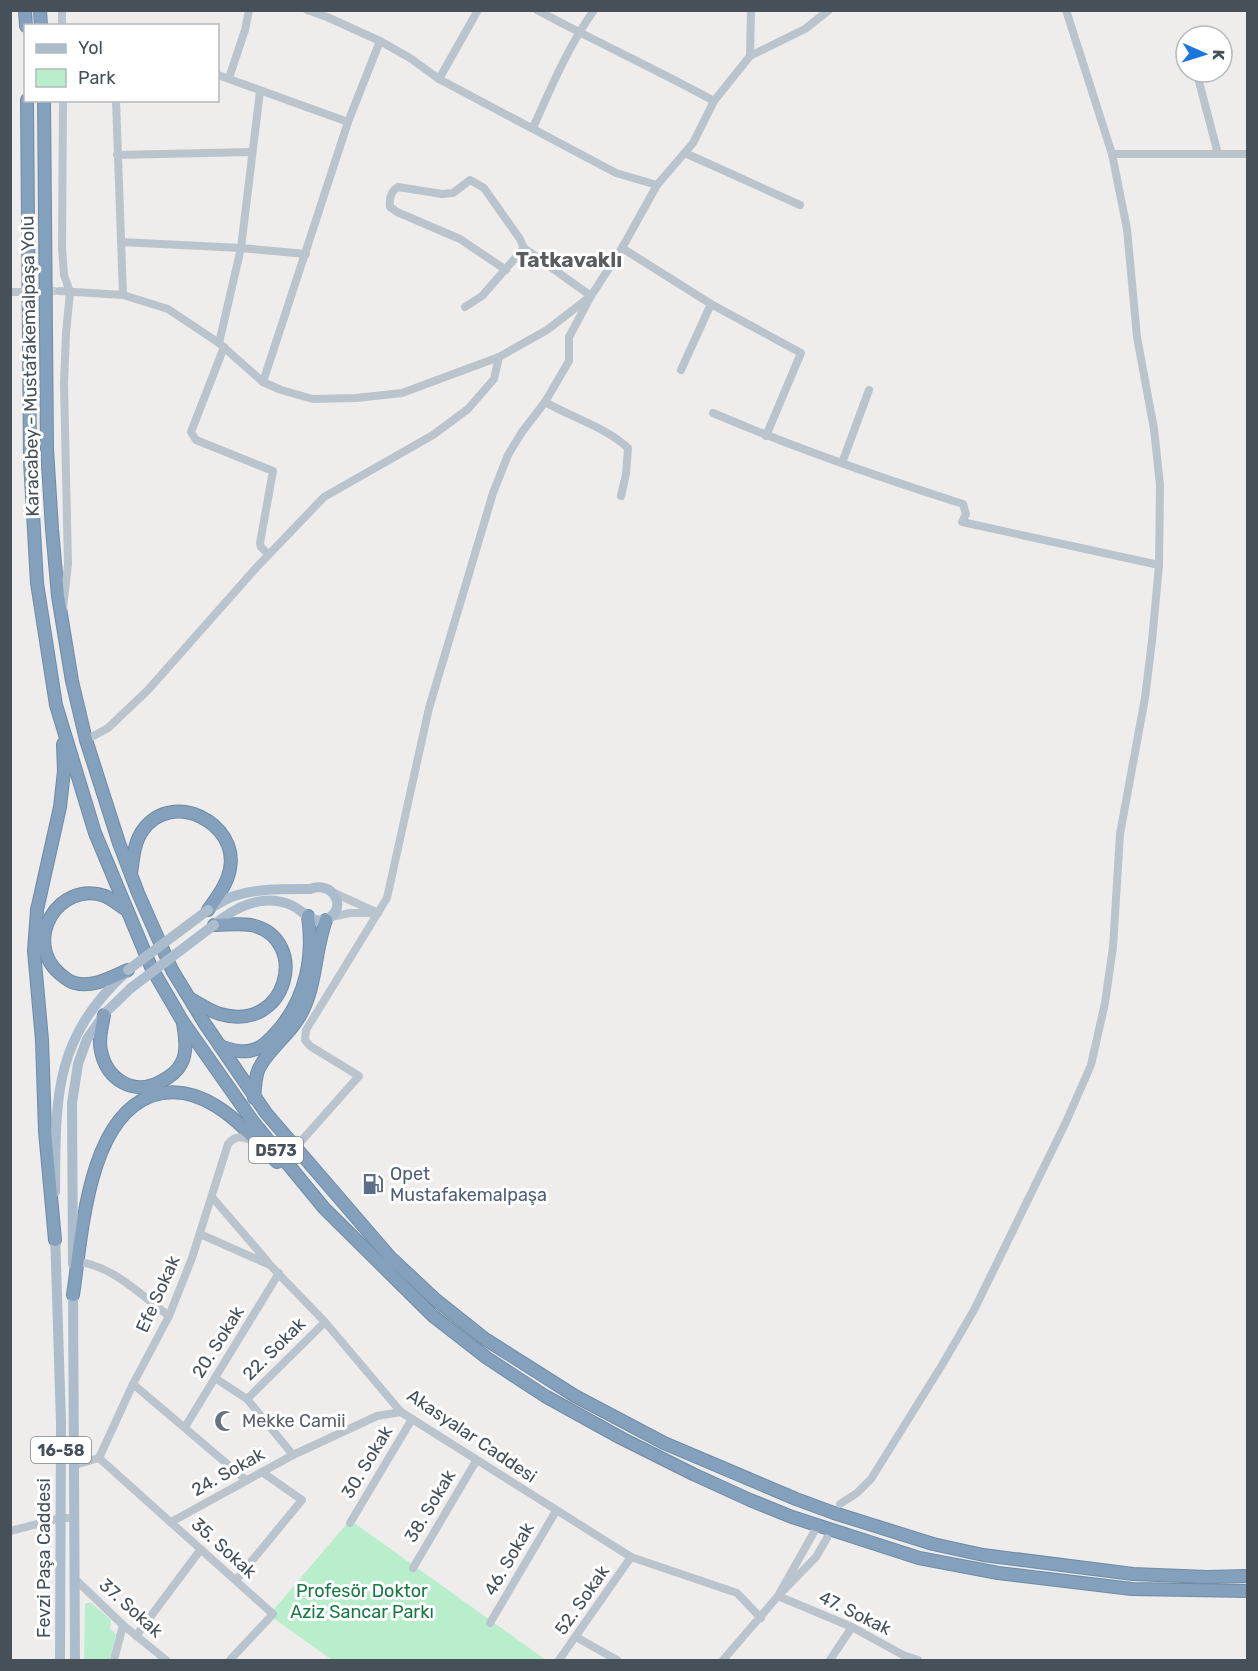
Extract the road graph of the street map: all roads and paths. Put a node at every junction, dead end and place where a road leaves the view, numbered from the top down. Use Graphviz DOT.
graph roads {
  1 [pos="249,10"];
  2 [pos="307,10"];
  3 [pos="478,10"];
  4 [pos="537,10"];
  5 [pos="594,10"];
  6 [pos="752,10"];
  7 [pos="829,10"];
  8 [pos="1066,10"];
  9 [pos="579,33"];
  10 [pos="380,41"];
  11 [pos="750,56"];
  12 [pos="219,75"];
  13 [pos="229,78"];
  14 [pos="439,79"];
  15 [pos="1200,84"];
  16 [pos="260,91"];
  17 [pos="714,101"];
  18 [pos="27,102"];
  19 [pos="44,102"];
  20 [pos="63,102"];
  21 [pos="116,102"];
  22 [pos="348,122"];
  23 [pos="533,128"];
  24 [pos="251,152"];
  25 [pos="685,153"];
  26 [pos="1112,154"];
  27 [pos="1218,154"];
  28 [pos="1248,154"];
  29 [pos="117,155"];
  30 [pos="657,185"];
  31 [pos="800,205"];
  32 [pos="121,242"];
  33 [pos="241,248"];
  34 [pos="524,248"];
  35 [pos="622,248"];
  36 [pos="306,254"];
  37 [pos="506,270"];
  38 [pos="58,291"];
  39 [pos="70,292"];
  40 [pos="123,295"];
  41 [pos="591,296"];
  42 [pos="711,304"];
  43 [pos="465,307"];
  44 [pos="221,345"];
  45 [pos="499,357"];
  46 [pos="681,370"];
  47 [pos="263,382"];
  48 [pos="869,390"];
  49 [pos="545,402"];
  50 [pos="713,413"];
  51 [pos="766,436"];
  52 [pos="842,463"];
  53 [pos="621,496"];
  54 [pos="268,554"];
  55 [pos="1159,565"];
  56 [pos="62,618"];
  57 [pos="63,728"];
  58 [pos="86,740"];
  59 [pos="131,875"];
  60 [pos="310,889"];
  61 [pos="332,892"];
  62 [pos="126,909"];
  63 [pos="208,910"];
  64 [pos="378,913"];
  65 [pos="307,915"];
  66 [pos="328,919"];
  67 [pos="214,925"];
  68 [pos="128,970"];
  69 [pos="190,998"];
  70 [pos="104,1015"];
  71 [pos="183,1022"];
  72 [pos="220,1046"];
  73 [pos="254,1098"];
  74 [pos="256,1142"];
  75 [pos="296,1147"];
  76 [pos="212,1197"];
  77 [pos="324,1209"];
  78 [pos="200,1234"];
  79 [pos="55,1240"];
  80 [pos="76,1262"];
  81 [pos="270,1265"];
  82 [pos="279,1273"];
  83 [pos="74,1295"];
  84 [pos="169,1316"];
  85 [pos="325,1322"];
  86 [pos="215,1378"];
  87 [pos="133,1384"];
  88 [pos="247,1400"];
  89 [pos="400,1412"];
  90 [pos="412,1419"];
  91 [pos="185,1427"];
  92 [pos="293,1455"];
  93 [pos="99,1458"];
  94 [pos="476,1461"];
  95 [pos="75,1465"];
  96 [pos="262,1472"];
  97 [pos="246,1480"];
  98 [pos="840,1504"];
  99 [pos="556,1511"];
  100 [pos="61,1518"];
  101 [pos="75,1518"];
  102 [pos="171,1522"];
  103 [pos="350,1523"];
  104 [pos="818,1525"];
  105 [pos="10,1531"];
  106 [pos="827,1538"];
  107 [pos="201,1550"];
  108 [pos="631,1557"];
  109 [pos="413,1568"];
  110 [pos="1248,1576"];
  111 [pos="75,1580"];
  112 [pos="236,1580"];
  113 [pos="1248,1591"];
  114 [pos="778,1596"];
  115 [pos="761,1618"];
  116 [pos="490,1623"];
  117 [pos="123,1625"];
  118 [pos="852,1627"];
  119 [pos="136,1636"];
  120 [pos="576,1637"];
  121 [pos="60,1660"];
  122 [pos="75,1660"];
  123 [pos="114,1660"];
  124 [pos="166,1660"];
  125 [pos="230,1660"];
  126 [pos="560,1660"];
  127 [pos="617,1660"];
  128 [pos="723,1660"];
  129 [pos="830,1660"];
  130 [pos="918,1660"];
  1 -- 13 [label="street"];
  2 -- 10 [label="street"];
  3 -- 14 [label="street"];
  4 -- 9 [label="street"];
  5 -- 9 [label="street"];
  6 -- 11 [label="street"];
  7 -- 11 [label="street"];
  8 -- 26 [label="street"];
  9 -- 17 [label="street"];
  9 -- 23 [label="street"];
  10 -- 14 [label="street"];
  10 -- 22 [label="street"];
  11 -- 17 [label="street"];
  12 -- 13 [label="street"];
  13 -- 16 [label="street"];
  14 -- 23 [label="street"];
  15 -- 27 [label="street"];
  16 -- 22 [label="street"];
  16 -- 24 [label="street"];
  17 -- 25 [label="street"];
  18 -- 57 [label="highway, Karacabey - Mustafakemalpaşa Yolu / D573"];
  19 -- 56 [label="highway, Karacabey - Mustafakemalpaşa Yolu / D573"];
  20 -- 39 [label="street"];
  21 -- 29 [label="street"];
  22 -- 36 [label="street"];
  23 -- 30 [label="street"];
  24 -- 29 [label="street"];
  24 -- 33 [label="street"];
  25 -- 30 [label="street"];
  25 -- 31 [label="street"];
  26 -- 27 [label="street"];
  26 -- 55 [label="street"];
  27 -- 28 [label="street"];
  29 -- 32 [label="street"];
  30 -- 35 [label="street"];
  32 -- 33 [label="street"];
  32 -- 40 [label="street"];
  33 -- 36 [label="street"];
  33 -- 44 [label="street"];
  34 -- 37 [label="street"];
  34 -- 37 [label="street"];
  34 -- 41 [label="street"];
  35 -- 41 [label="street"];
  35 -- 42 [label="street"];
  36 -- 47 [label="street"];
  37 -- 43 [label="street"];
  38 -- 39 [label="street"];
  39 -- 40 [label="street"];
  39 -- 56 [label="street"];
  40 -- 44 [label="street"];
  41 -- 45 [label="street"];
  41 -- 49 [label="street"];
  42 -- 46 [label="street"];
  42 -- 51 [label="street"];
  44 -- 47 [label="street"];
  44 -- 54 [label="street"];
  45 -- 47 [label="street"];
  45 -- 54 [label="street"];
  48 -- 52 [label="street"];
  49 -- 53 [label="street"];
  49 -- 64 [label="street"];
  50 -- 51 [label="street"];
  51 -- 52 [label="street"];
  52 -- 55 [label="street"];
  54 -- 58 [label="street"];
  55 -- 98 [label="street"];
  56 -- 58 [label="highway, Karacabey - Mustafakemalpaşa Yolu / D573"];
  57 -- 62 [label="highway, Karacabey - Mustafakemalpaşa Yolu / D573"];
  57 -- 79 [label="highway"];
  58 -- 59 [label="highway, Karacabey - Mustafakemalpaşa Yolu / D573"];
  59 -- 63 [label="highway"];
  59 -- 69 [label="highway, Karacabey - Mustafakemalpaşa Yolu / D573"];
  60 -- 61 [label="main road"];
  60 -- 63 [label="main road, Fevzi Paşa Caddesi"];
  60 -- 65 [label="main road"];
  61 -- 64 [label="street"];
  61 -- 66 [label="main road"];
  62 -- 68 [label="highway"];
  62 -- 71 [label="highway, Karacabey - Mustafakemalpaşa Yolu / D573"];
  63 -- 68 [label="main road, Fevzi Paşa Caddesi, bridge"];
  64 -- 66 [label="street"];
  64 -- 75 [label="street"];
  65 -- 66 [label="main road"];
  65 -- 67 [label="main road"];
  65 -- 72 [label="highway"];
  66 -- 73 [label="highway"];
  67 -- 69 [label="highway"];
  67 -- 70 [label="main road, bridge"];
  68 -- 79 [label="main road, Fevzi Paşa Caddesi"];
  69 -- 72 [label="highway, Karacabey - Mustafakemalpaşa Yolu / D573"];
  70 -- 71 [label="highway"];
  70 -- 80 [label="main road"];
  71 -- 77 [label="highway, Karacabey - Mustafakemalpaşa Yolu / D573"];
  72 -- 73 [label="highway, Karacabey - Mustafakemalpaşa Yolu / D573"];
  73 -- 75 [label="highway, Karacabey - Mustafakemalpaşa Yolu / D573"];
  74 -- 76 [label="street, Efe Sokak"];
  74 -- 77 [label="highway"];
  74 -- 80 [label="highway"];
  75 -- 110 [label="highway, Karacabey - Mustafakemalpaşa Yolu / D573"];
  76 -- 78 [label="street, Efe Sokak"];
  76 -- 81 [label="street"];
  77 -- 104 [label="highway, Karacabey - Mustafakemalpaşa Yolu / D573"];
  78 -- 81 [label="street, Akasyalar Caddesi"];
  78 -- 84 [label="street, Efe Sokak"];
  79 -- 100 [label="main road, Fevzi Paşa Caddesi / 16-58"];
  80 -- 83 [label="highway"];
  80 -- 84 [label="street"];
  81 -- 82 [label="street, Akasyalar Caddesi"];
  82 -- 85 [label="street, Akasyalar Caddesi"];
  82 -- 86 [label="street, 20. Sokak"];
  83 -- 95 [label="main road, Fevzi Paşa Caddesi / 16-58"];
  84 -- 87 [label="street, Efe Sokak"];
  85 -- 88 [label="street, 22. Sokak"];
  85 -- 89 [label="street, Akasyalar Caddesi"];
  86 -- 88 [label="street"];
  86 -- 91 [label="street, 20. Sokak"];
  87 -- 91 [label="street"];
  87 -- 93 [label="street, Efe Sokak"];
  88 -- 92 [label="street"];
  89 -- 90 [label="street, Akasyalar Caddesi"];
  89 -- 92 [label="street, 24. Sokak"];
  90 -- 94 [label="street, Akasyalar Caddesi"];
  90 -- 103 [label="street, 30. Sokak"];
  91 -- 97 [label="street"];
  92 -- 96 [label="street, 24. Sokak"];
  93 -- 95 [label="street"];
  93 -- 102 [label="street, 35. Sokak"];
  94 -- 99 [label="street, Akasyalar Caddesi"];
  94 -- 109 [label="street, 38. Sokak"];
  95 -- 101 [label="main road, Fevzi Paşa Caddesi / 16-58"];
  96 -- 97 [label="street, 24. Sokak"];
  96 -- 112 [label="street"];
  97 -- 102 [label="street, 24. Sokak"];
  99 -- 108 [label="street, Akasyalar Caddesi"];
  99 -- 116 [label="street, 46. Sokak"];
  100 -- 101 [label="street"];
  100 -- 105 [label="street"];
  100 -- 121 [label="main road, Fevzi Paşa Caddesi / 16-58"];
  101 -- 111 [label="main road, Fevzi Paşa Caddesi / 16-58"];
  102 -- 107 [label="street, 35. Sokak"];
  104 -- 113 [label="highway, Karacabey - Mustafakemalpaşa Yolu / D573"];
  104 -- 114 [label="street"];
  106 -- 114 [label="street"];
  107 -- 112 [label="street, 35. Sokak"];
  107 -- 119 [label="street"];
  108 -- 115 [label="street, Akasyalar Caddesi"];
  108 -- 120 [label="street, 52. Sokak"];
  111 -- 117 [label="street, 37. Sokak"];
  111 -- 122 [label="main road, Fevzi Paşa Caddesi / 16-58"];
  112 -- 125 [label="street, 35. Sokak"];
  114 -- 115 [label="street"];
  114 -- 118 [label="street, 47. Sokak"];
  115 -- 128 [label="street"];
  117 -- 119 [label="street, 37. Sokak"];
  117 -- 123 [label="street"];
  118 -- 129 [label="street"];
  118 -- 130 [label="street, 47. Sokak"];
  119 -- 124 [label="street, 37. Sokak"];
  120 -- 126 [label="street, 52. Sokak"];
  120 -- 127 [label="street"];
}
